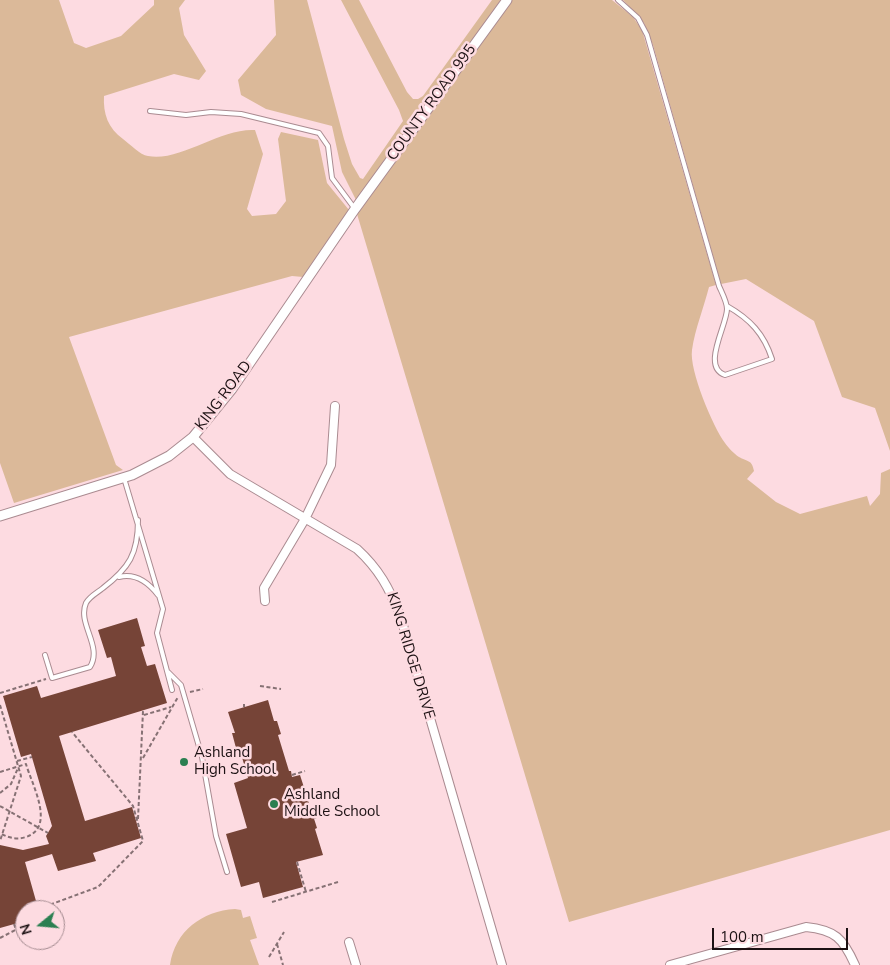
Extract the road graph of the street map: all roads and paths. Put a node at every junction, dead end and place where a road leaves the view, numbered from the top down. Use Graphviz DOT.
graph roads {
  1 [pos="507,0"];
  2 [pos="618,0"];
  3 [pos="150,111"];
  4 [pos="356,207"];
  5 [pos="727,306"];
  6 [pos="335,406"];
  7 [pos="193,437"];
  8 [pos="124,478"];
  9 [pos="0,516"];
  10 [pos="304,519"];
  11 [pos="138,520"];
  12 [pos="117,577"];
  13 [pos="160,597"];
  14 [pos="265,601"];
  15 [pos="45,655"];
  16 [pos="168,672"];
  17 [pos="46,679"];
  18 [pos="260,686"];
  19 [pos="203,689"];
  20 [pos="281,689"];
  21 [pos="172,690"];
  22 [pos="190,692"];
  23 [pos="0,693"];
  24 [pos="178,696"];
  25 [pos="0,705"];
  26 [pos="172,707"];
  27 [pos="143,711"];
  28 [pos="144,715"];
  29 [pos="72,732"];
  30 [pos="32,757"];
  31 [pos="24,760"];
  32 [pos="142,760"];
  33 [pos="17,762"];
  34 [pos="26,764"];
  35 [pos="18,766"];
  36 [pos="305,771"];
  37 [pos="0,772"];
  38 [pos="292,775"];
  39 [pos="0,793"];
  40 [pos="139,805"];
  41 [pos="0,806"];
  42 [pos="133,806"];
  43 [pos="9,812"];
  44 [pos="319,816"];
  45 [pos="314,818"];
  46 [pos="137,823"];
  47 [pos="40,828"];
  48 [pos="48,833"];
  49 [pos="1,834"];
  50 [pos="0,841"];
  51 [pos="297,862"];
  52 [pos="227,872"];
  53 [pos="338,882"];
  54 [pos="290,891"];
  55 [pos="306,892"];
  56 [pos="275,895"];
  57 [pos="292,896"];
  58 [pos="63,900"];
  59 [pos="277,901"];
  60 [pos="272,902"];
  61 [pos="14,924"];
  62 [pos="15,927"];
  63 [pos="15,930"];
  64 [pos="284,932"];
  65 [pos="0,936"];
  66 [pos="349,942"];
  67 [pos="277,944"];
  68 [pos="269,957"];
  69 [pos="283,965"];
  70 [pos="356,965"];
  71 [pos="502,965"];
  72 [pos="670,965"];
  73 [pos="855,965"];
  1 -- 4 [label="street, COUNTY ROAD 995"];
  2 -- 5 [label="lane"];
  3 -- 4 [label="lane"];
  4 -- 7 [label="street, KING ROAD"];
  5 -- 5 [label="lane"];
  6 -- 10 [label="street"];
  7 -- 8 [label="street, KING ROAD"];
  7 -- 10 [label="street, KING RIDGE DRIVE"];
  8 -- 9 [label="street, KING ROAD"];
  8 -- 11 [label="lane"];
  10 -- 14 [label="street"];
  10 -- 71 [label="street, KING RIDGE DRIVE"];
  11 -- 12 [label="lane"];
  11 -- 13 [label="lane"];
  12 -- 13 [label="lane"];
  12 -- 15 [label="lane"];
  13 -- 16 [label="lane"];
  16 -- 21 [label="lane"];
  16 -- 52 [label="lane"];
  17 -- 23 [label="path"];
  18 -- 20 [label="path"];
  19 -- 22 [label="path"];
  24 -- 26 [label="path"];
  25 -- 33 [label="path"];
  26 -- 28 [label="path"];
  26 -- 32 [label="path"];
  27 -- 28 [label="path"];
  28 -- 32 [label="path"];
  29 -- 42 [label="path"];
  30 -- 31 [label="path"];
  31 -- 33 [label="path"];
  31 -- 34 [label="path"];
  32 -- 40 [label="path"];
  33 -- 35 [label="path"];
  34 -- 35 [label="path"];
  34 -- 47 [label="path"];
  35 -- 37 [label="path"];
  35 -- 39 [label="path"];
  35 -- 43 [label="path"];
  36 -- 38 [label="path"];
  40 -- 42 [label="path"];
  40 -- 46 [label="path"];
  41 -- 43 [label="path"];
  42 -- 46 [label="path"];
  43 -- 47 [label="path"];
  43 -- 49 [label="path"];
  44 -- 45 [label="path"];
  46 -- 58 [label="path"];
  47 -- 48 [label="path"];
  47 -- 49 [label="path"];
  49 -- 50 [label="path"];
  51 -- 55 [label="path"];
  53 -- 55 [label="path"];
  54 -- 57 [label="path"];
  55 -- 57 [label="path"];
  56 -- 59 [label="path"];
  57 -- 59 [label="path"];
  59 -- 60 [label="path"];
  61 -- 62 [label="path"];
  63 -- 65 [label="path"];
  64 -- 67 [label="path"];
  66 -- 70 [label="street"];
  67 -- 68 [label="path"];
  67 -- 69 [label="path"];
  72 -- 73 [label="street"];
}
